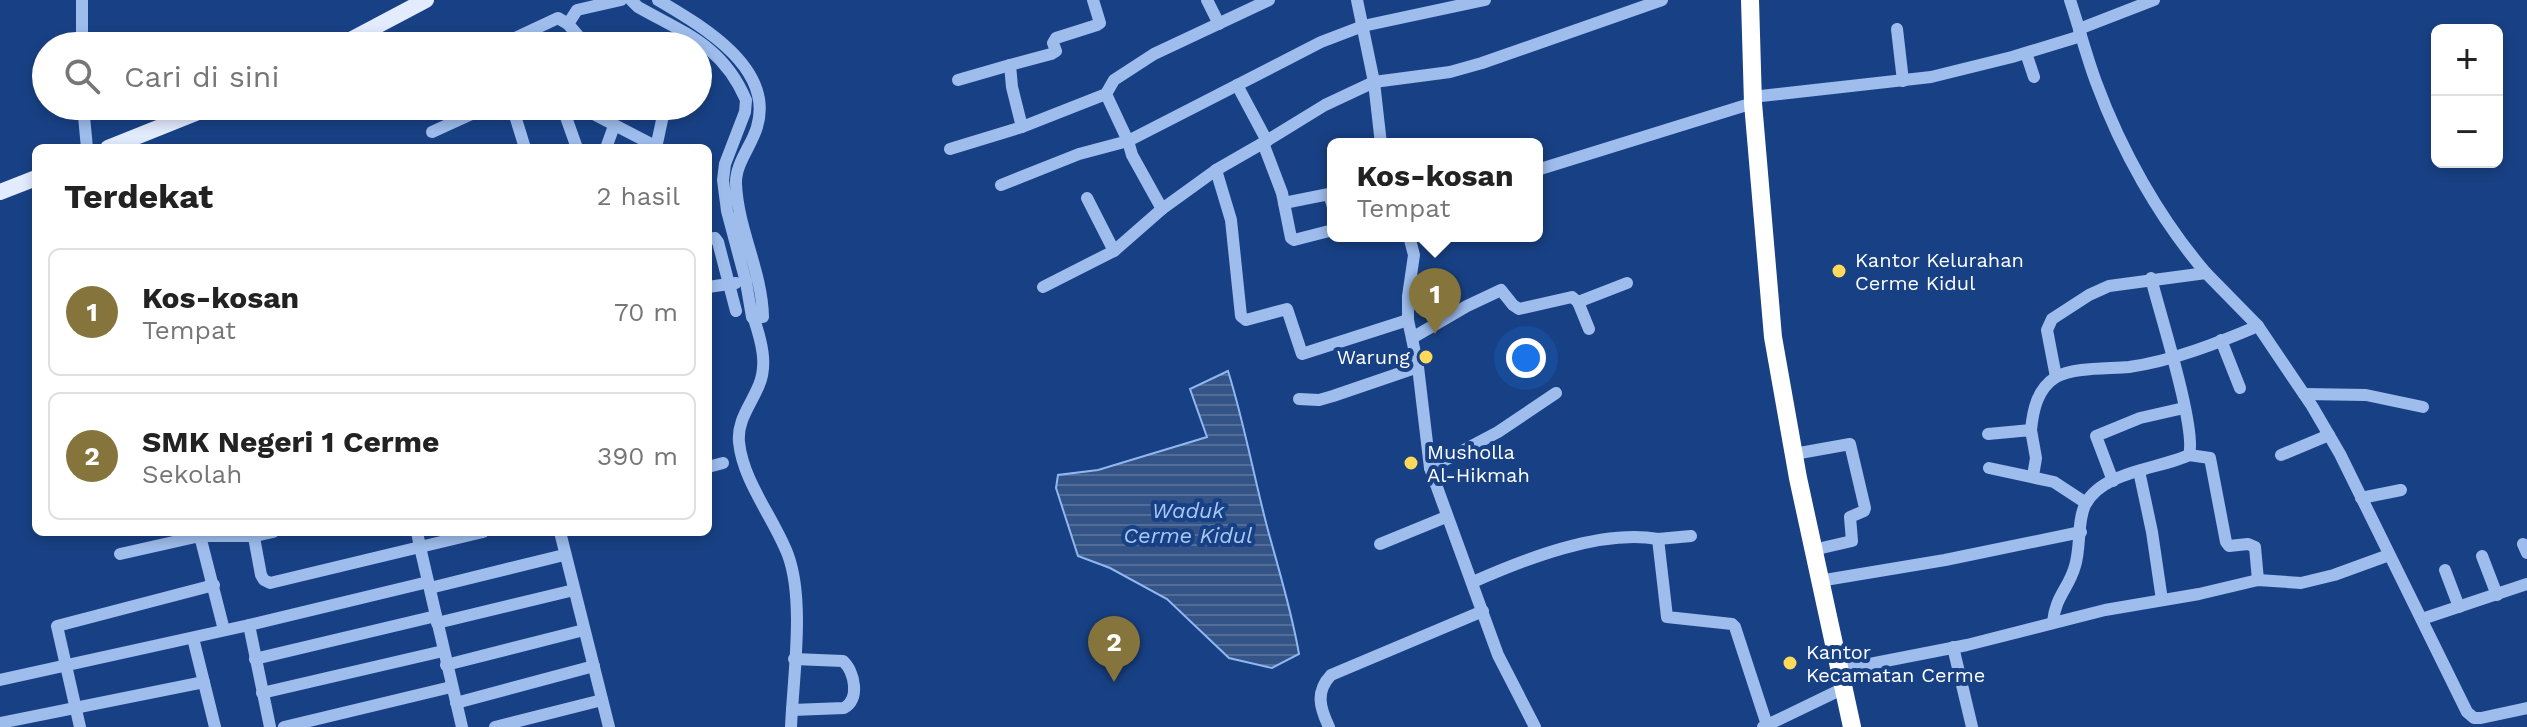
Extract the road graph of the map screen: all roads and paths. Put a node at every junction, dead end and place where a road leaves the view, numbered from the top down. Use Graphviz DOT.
graph roads {
  1 [pos="82,0"];
  2 [pos="426,0"];
  3 [pos="621,0"];
  4 [pos="631,0"];
  5 [pos="658,0"];
  6 [pos="1093,0"];
  7 [pos="1207,0"];
  8 [pos="1269,0"];
  9 [pos="1357,0"];
  10 [pos="1485,0"];
  11 [pos="1662,0"];
  12 [pos="1750,0"];
  13 [pos="2070,0"];
  14 [pos="2154,0"];
  15 [pos="683,14"];
  16 [pos="568,24"];
  17 [pos="1219,24"];
  18 [pos="702,25"];
  19 [pos="1363,26"];
  20 [pos="675,27"];
  21 [pos="1897,29"];
  22 [pos="82,32"];
  23 [pos="365,32"];
  24 [pos="528,32"];
  25 [pos="575,32"];
  26 [pos="683,32"];
  27 [pos="697,32"];
  28 [pos="711,32"];
  29 [pos="712,33"];
  30 [pos="2080,33"];
  31 [pos="712,52"];
  32 [pos="2026,53"];
  33 [pos="1010,65"];
  34 [pos="2034,77"];
  35 [pos="958,80"];
  36 [pos="1903,81"];
  37 [pos="1374,82"];
  38 [pos="1237,85"];
  39 [pos="1106,94"];
  40 [pos="753,100"];
  41 [pos="1752,100"];
  42 [pos="84,120"];
  43 [pos="178,120"];
  44 [pos="458,120"];
  45 [pos="516,120"];
  46 [pos="567,120"];
  47 [pos="603,120"];
  48 [pos="662,120"];
  49 [pos="614,126"];
  50 [pos="1022,127"];
  51 [pos="432,132"];
  52 [pos="1380,138"];
  53 [pos="1128,141"];
  54 [pos="1265,142"];
  55 [pos="87,144"];
  56 [pos="118,144"];
  57 [pos="524,144"];
  58 [pos="576,144"];
  59 [pos="607,144"];
  60 [pos="649,144"];
  61 [pos="658,144"];
  62 [pos="950,149"];
  63 [pos="1543,168"];
  64 [pos="1216,170"];
  65 [pos="32,180"];
  66 [pos="1001,185"];
  67 [pos="0,192"];
  68 [pos="1327,194"];
  69 [pos="1087,198"];
  70 [pos="1284,203"];
  71 [pos="1162,209"];
  72 [pos="1327,232"];
  73 [pos="712,239"];
  74 [pos="1411,242"];
  75 [pos="1114,251"];
  76 [pos="2206,273"];
  77 [pos="2151,278"];
  78 [pos="752,281"];
  79 [pos="729,283"];
  80 [pos="1627,283"];
  81 [pos="712,286"];
  82 [pos="1043,287"];
  83 [pos="1578,302"];
  84 [pos="736,311"];
  85 [pos="1408,320"];
  86 [pos="2258,326"];
  87 [pos="1589,329"];
  88 [pos="1412,338"];
  89 [pos="2221,340"];
  90 [pos="2172,356"];
  91 [pos="1418,367"];
  92 [pos="2056,377"];
  93 [pos="2240,388"];
  94 [pos="1556,393"];
  95 [pos="2304,394"];
  96 [pos="1299,399"];
  97 [pos="2423,407"];
  98 [pos="2184,408"];
  99 [pos="2031,430"];
  100 [pos="1988,434"];
  101 [pos="2329,435"];
  102 [pos="1794,454"];
  103 [pos="2189,455"];
  104 [pos="2281,455"];
  105 [pos="723,463"];
  106 [pos="712,466"];
  107 [pos="1430,468"];
  108 [pos="1989,468"];
  109 [pos="2139,471"];
  110 [pos="2033,476"];
  111 [pos="2113,481"];
  112 [pos="2401,490"];
  113 [pos="2361,498"];
  114 [pos="2086,503"];
  115 [pos="1446,517"];
  116 [pos="2081,532"];
  117 [pos="191,536"];
  118 [pos="200,536"];
  119 [pos="254,536"];
  120 [pos="418,536"];
  121 [pos="466,536"];
  122 [pos="561,536"];
  123 [pos="1691,536"];
  124 [pos="1658,539"];
  125 [pos="1380,544"];
  126 [pos="420,547"];
  127 [pos="1813,550"];
  128 [pos="120,554"];
  129 [pos="564,555"];
  130 [pos="2389,555"];
  131 [pos="2482,556"];
  132 [pos="2445,570"];
  133 [pos="2258,580"];
  134 [pos="1819,581"];
  135 [pos="1473,582"];
  136 [pos="2527,584"];
  137 [pos="214,585"];
  138 [pos="429,585"];
  139 [pos="574,590"];
  140 [pos="2497,595"];
  141 [pos="2162,600"];
  142 [pos="2459,607"];
  143 [pos="1483,611"];
  144 [pos="2422,619"];
  145 [pos="436,620"];
  146 [pos="2053,622"];
  147 [pos="249,625"];
  148 [pos="224,630"];
  149 [pos="584,630"];
  150 [pos="193,638"];
  151 [pos="1953,647"];
  152 [pos="443,651"];
  153 [pos="255,659"];
  154 [pos="794,659"];
  155 [pos="66,665"];
  156 [pos="446,665"];
  157 [pos="594,666"];
  158 [pos="0,680"];
  159 [pos="1841,680"];
  160 [pos="204,682"];
  161 [pos="451,687"];
  162 [pos="262,693"];
  163 [pos="602,700"];
  164 [pos="456,703"];
  165 [pos="2527,708"];
  166 [pos="76,709"];
  167 [pos="792,710"];
  168 [pos="0,723"];
  169 [pos="461,726"];
  170 [pos="1765,726"];
  171 [pos="80,727"];
  172 [pos="215,727"];
  173 [pos="270,727"];
  174 [pos="284,727"];
  175 [pos="447,727"];
  176 [pos="495,727"];
  177 [pos="609,727"];
  178 [pos="791,727"];
  179 [pos="1329,727"];
  180 [pos="1535,727"];
  181 [pos="1852,727"];
  182 [pos="1972,727"];
  1 -- 22 [label="street"];
  2 -- 23 [label="main road"];
  3 -- 16 [label="street"];
  4 -- 20 [label="street"];
  5 -- 15 [label="street"];
  6 -- 33 [label="street"];
  7 -- 17 [label="street"];
  8 -- 17 [label="street"];
  9 -- 19 [label="street"];
  10 -- 19 [label="street"];
  11 -- 37 [label="street"];
  12 -- 41 [label="highway"];
  13 -- 30 [label="street"];
  14 -- 30 [label="street"];
  15 -- 18 [label="street"];
  15 -- 20 [label="street"];
  16 -- 24 [label="street"];
  16 -- 25 [label="street"];
  17 -- 39 [label="street"];
  18 -- 27 [label="street"];
  18 -- 28 [label="street"];
  19 -- 37 [label="street"];
  19 -- 38 [label="street"];
  20 -- 26 [label="street"];
  21 -- 36 [label="street"];
  29 -- 40 [label="street"];
  30 -- 32 [label="street"];
  30 -- 76 [label="street"];
  31 -- 40 [label="street"];
  32 -- 34 [label="street"];
  32 -- 36 [label="street"];
  33 -- 35 [label="street"];
  33 -- 50 [label="street"];
  36 -- 41 [label="street"];
  37 -- 52 [label="street"];
  37 -- 54 [label="street"];
  38 -- 53 [label="street"];
  38 -- 54 [label="street"];
  39 -- 50 [label="street"];
  39 -- 53 [label="street"];
  40 -- 78 [label="street"];
  41 -- 63 [label="street"];
  41 -- 102 [label="highway"];
  42 -- 55 [label="street"];
  43 -- 56 [label="main road"];
  44 -- 51 [label="street"];
  45 -- 57 [label="street"];
  46 -- 58 [label="street"];
  47 -- 49 [label="street"];
  48 -- 61 [label="street"];
  49 -- 59 [label="street"];
  49 -- 60 [label="street"];
  50 -- 62 [label="street"];
  53 -- 66 [label="street"];
  53 -- 71 [label="street"];
  54 -- 64 [label="street"];
  54 -- 70 [label="street"];
  64 -- 71 [label="street"];
  64 -- 85 [label="street"];
  65 -- 67 [label="main road"];
  68 -- 70 [label="street"];
  69 -- 75 [label="street"];
  70 -- 72 [label="street"];
  71 -- 75 [label="street"];
  73 -- 79 [label="street"];
  74 -- 85 [label="street"];
  75 -- 82 [label="street"];
  76 -- 77 [label="street"];
  76 -- 86 [label="street"];
  77 -- 90 [label="street"];
  77 -- 92 [label="street"];
  78 -- 79 [label="street"];
  78 -- 154 [label="street"];
  79 -- 81 [label="street"];
  79 -- 84 [label="street"];
  80 -- 83 [label="street"];
  83 -- 87 [label="street"];
  83 -- 88 [label="street"];
  85 -- 88 [label="street"];
  86 -- 89 [label="street"];
  86 -- 95 [label="street"];
  88 -- 91 [label="street"];
  89 -- 90 [label="street"];
  89 -- 93 [label="street"];
  90 -- 92 [label="street"];
  90 -- 98 [label="street"];
  91 -- 96 [label="street"];
  91 -- 107 [label="street"];
  92 -- 99 [label="street"];
  94 -- 107 [label="street"];
  95 -- 97 [label="street"];
  95 -- 101 [label="street"];
  98 -- 103 [label="street"];
  98 -- 111 [label="street"];
  99 -- 100 [label="street"];
  99 -- 110 [label="street"];
  101 -- 104 [label="street"];
  101 -- 113 [label="street"];
  102 -- 127 [label="highway"];
  102 -- 127 [label="street"];
  103 -- 109 [label="street"];
  103 -- 133 [label="street"];
  105 -- 106 [label="street"];
  107 -- 115 [label="street"];
  108 -- 110 [label="street"];
  109 -- 111 [label="street"];
  109 -- 141 [label="street"];
  110 -- 114 [label="street"];
  111 -- 114 [label="street"];
  112 -- 113 [label="street"];
  113 -- 130 [label="street"];
  114 -- 116 [label="street"];
  115 -- 125 [label="street"];
  115 -- 135 [label="street"];
  116 -- 134 [label="street"];
  116 -- 146 [label="street"];
  117 -- 128 [label="street"];
  118 -- 137 [label="street"];
  119 -- 126 [label="street"];
  120 -- 126 [label="street"];
  121 -- 126 [label="street"];
  122 -- 129 [label="street"];
  123 -- 124 [label="street"];
  124 -- 135 [label="street"];
  124 -- 170 [label="street"];
  126 -- 138 [label="street"];
  127 -- 134 [label="highway"];
  129 -- 138 [label="street"];
  129 -- 139 [label="street"];
  130 -- 133 [label="street"];
  130 -- 144 [label="street"];
  131 -- 140 [label="street"];
  132 -- 142 [label="street"];
  133 -- 141 [label="street"];
  134 -- 159 [label="highway"];
  135 -- 143 [label="street"];
  136 -- 140 [label="street"];
  137 -- 148 [label="street"];
  137 -- 155 [label="street"];
  138 -- 145 [label="street"];
  138 -- 147 [label="street"];
  139 -- 145 [label="street"];
  139 -- 149 [label="street"];
  140 -- 142 [label="street"];
  141 -- 146 [label="street"];
  142 -- 144 [label="street"];
  143 -- 179 [label="street"];
  143 -- 180 [label="street"];
  144 -- 165 [label="street"];
  145 -- 152 [label="street"];
  145 -- 153 [label="street"];
  146 -- 151 [label="street"];
  147 -- 148 [label="street"];
  147 -- 153 [label="street"];
  148 -- 150 [label="street"];
  149 -- 156 [label="street"];
  149 -- 157 [label="street"];
  150 -- 155 [label="street"];
  150 -- 160 [label="street"];
  151 -- 159 [label="street"];
  151 -- 182 [label="street"];
  152 -- 156 [label="street"];
  152 -- 162 [label="street"];
  153 -- 162 [label="street"];
  154 -- 167 [label="street"];
  154 -- 167 [label="street"];
  155 -- 158 [label="street"];
  155 -- 166 [label="street"];
  156 -- 161 [label="street"];
  157 -- 163 [label="street"];
  157 -- 164 [label="street"];
  159 -- 170 [label="street"];
  159 -- 181 [label="highway"];
  160 -- 166 [label="street"];
  160 -- 172 [label="street"];
  161 -- 164 [label="street"];
  161 -- 174 [label="street"];
  162 -- 173 [label="street"];
  163 -- 176 [label="street"];
  163 -- 177 [label="street"];
  164 -- 169 [label="street"];
  166 -- 168 [label="street"];
  166 -- 171 [label="street"];
  167 -- 178 [label="street"];
  169 -- 175 [label="street"];
}
